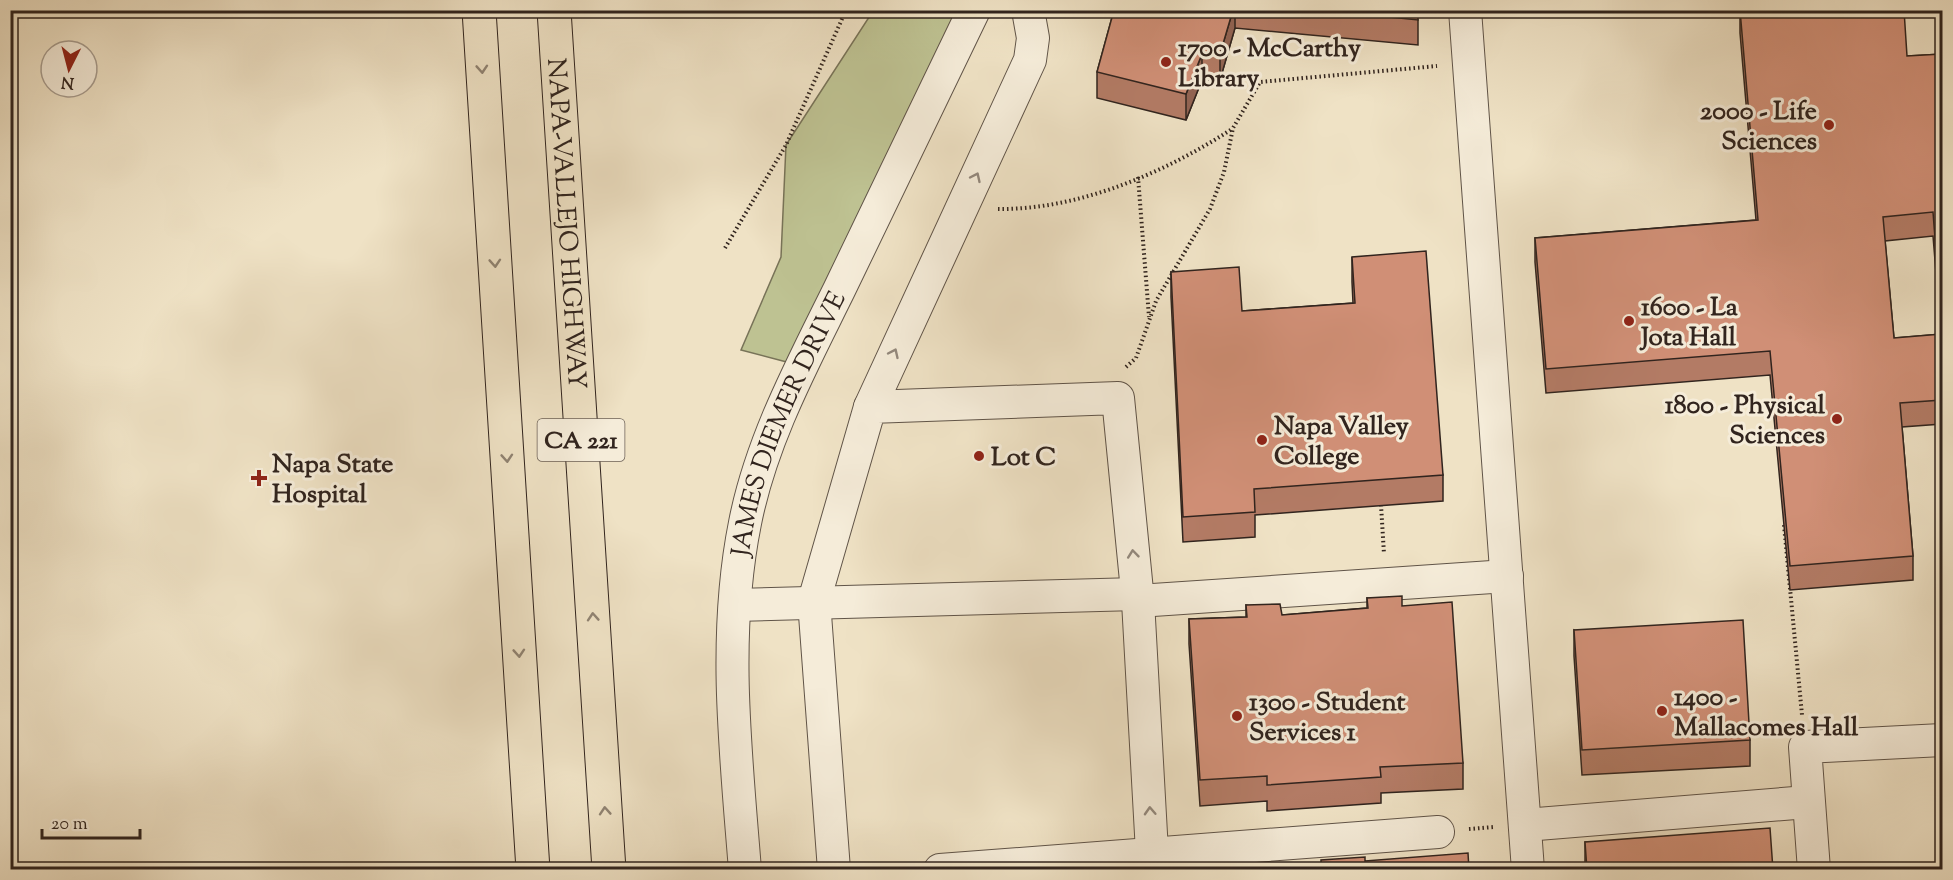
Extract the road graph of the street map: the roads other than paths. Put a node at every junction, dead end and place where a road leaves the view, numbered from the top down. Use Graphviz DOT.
graph roads {
  1 [pos="479,10"];
  2 [pos="554,10"];
  3 [pos="975,10"];
  4 [pos="1028,10"];
  5 [pos="1465,10"];
  6 [pos="870,406"];
  7 [pos="1507,576"];
  8 [pos="1138,598"];
  9 [pos="814,601"];
  10 [pos="735,605"];
  11 [pos="1942,740"];
  12 [pos="1795,803"];
  13 [pos="1525,825"];
  14 [pos="1438,832"];
  15 [pos="1153,862"];
  16 [pos="533,870"];
  17 [pos="609,870"];
  18 [pos="745,870"];
  19 [pos="834,870"];
  20 [pos="940,870"];
  21 [pos="1528,870"];
  22 [pos="1814,870"];
  1 -- 16 [label="main road, CA 221, one-way"];
  17 -- 2 [label="main road, NAPA-VALLEJO HIGHWAY / CA 221, one-way"];
  3 -- 10 [label="street, JAMES DIEMER DRIVE"];
  6 -- 4 [label="street, one-way"];
  5 -- 7 [label="street"];
  8 -- 6 [label="street, one-way"];
  6 -- 9 [label="street"];
  7 -- 8 [label="street"];
  7 -- 13 [label="street"];
  8 -- 9 [label="street"];
  15 -- 8 [label="street, one-way"];
  9 -- 10 [label="street"];
  9 -- 19 [label="street"];
  10 -- 18 [label="street, JAMES DIEMER DRIVE"];
  11 -- 22 [label="street"];
  12 -- 13 [label="street"];
  13 -- 21 [label="street"];
  14 -- 15 [label="street"];
  15 -- 20 [label="street"];
}
